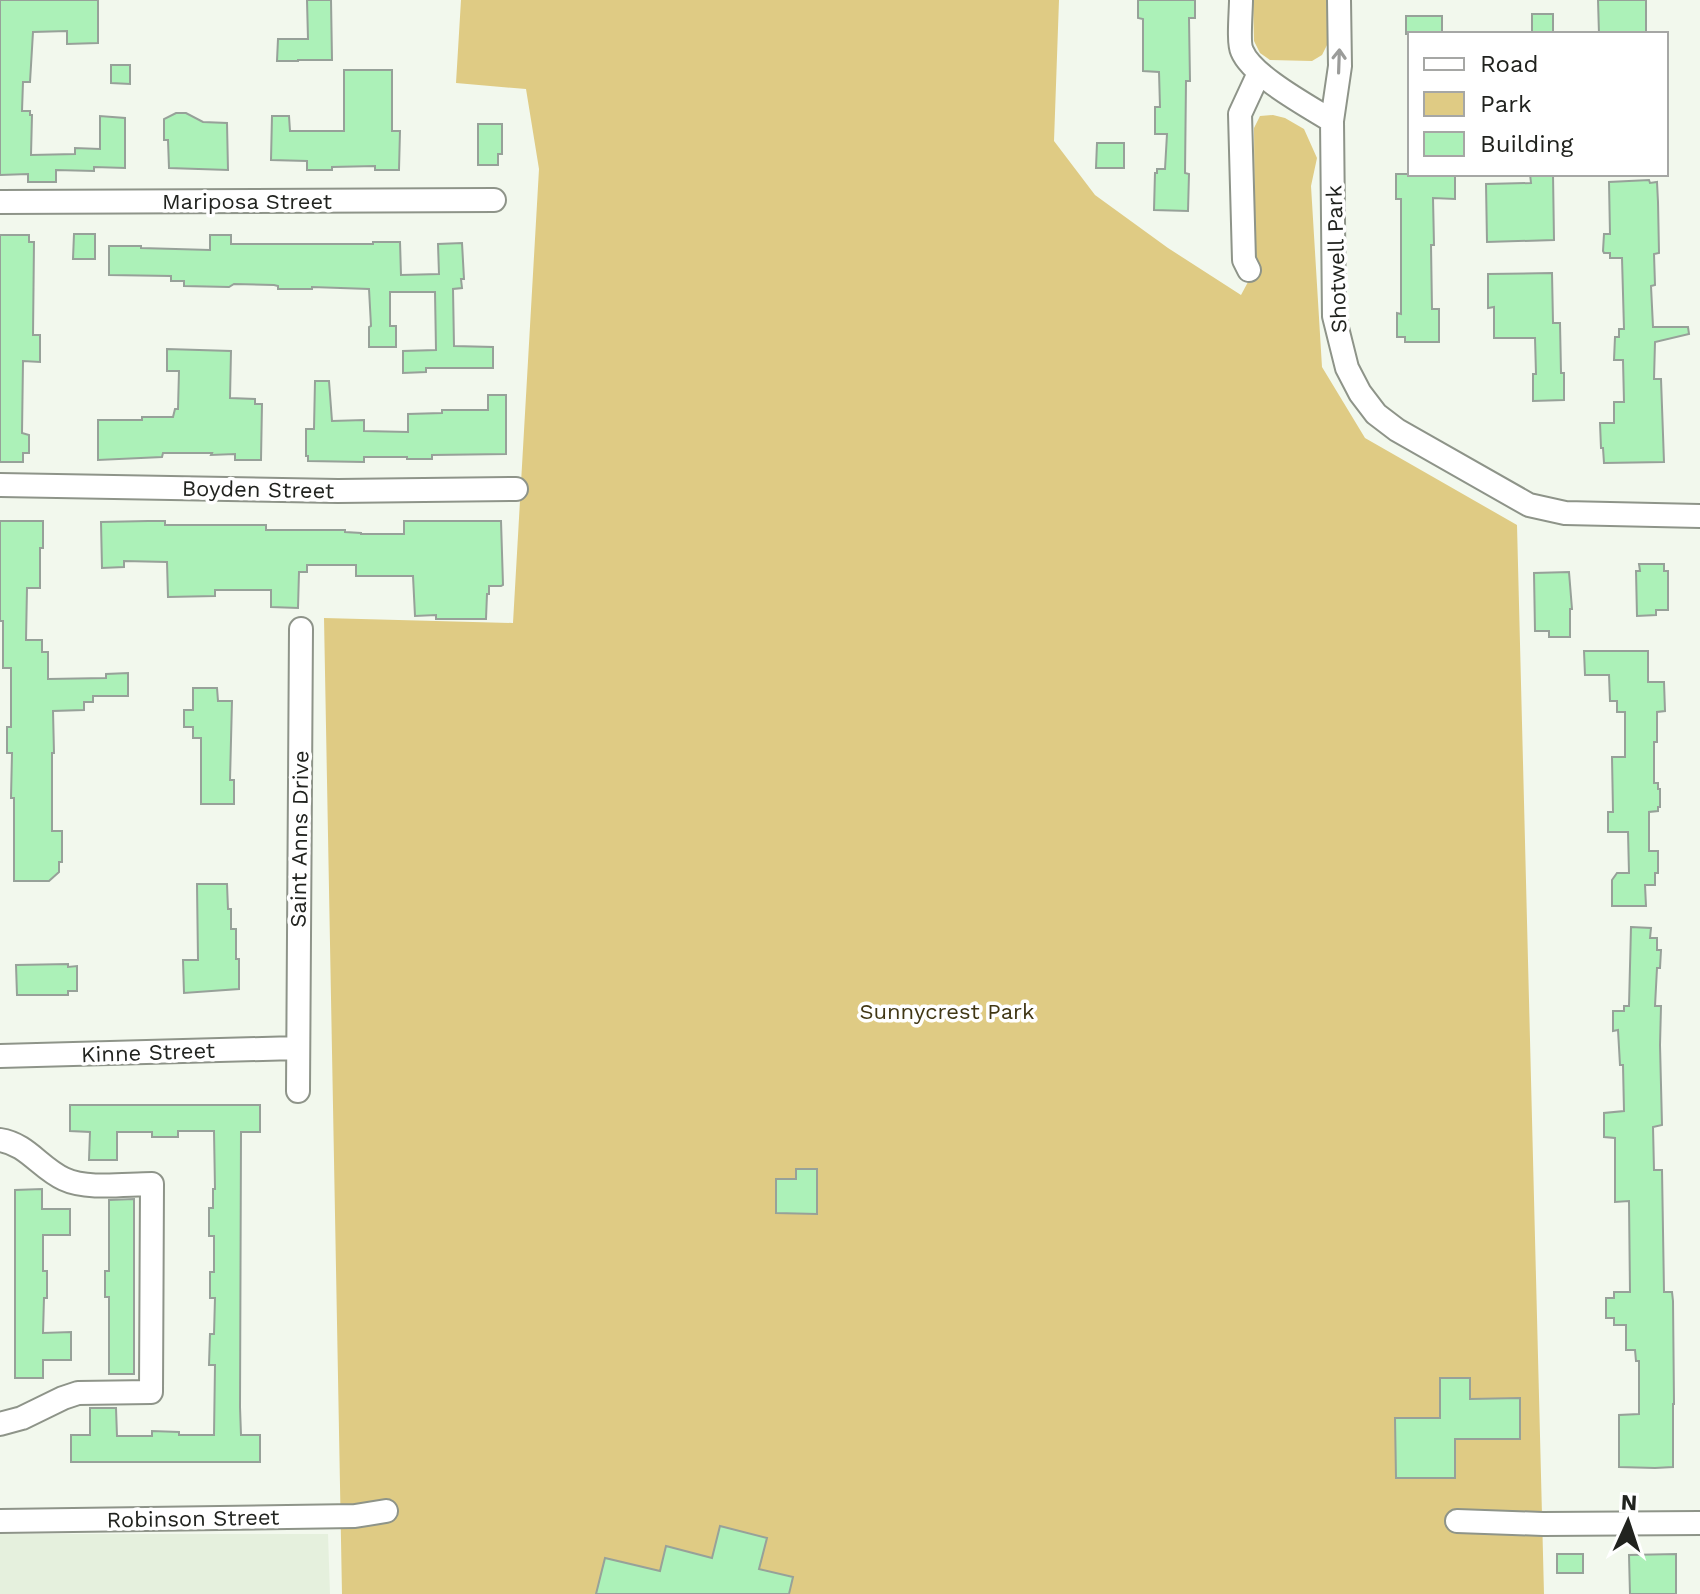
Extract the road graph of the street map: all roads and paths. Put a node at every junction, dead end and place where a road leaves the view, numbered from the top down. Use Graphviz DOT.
graph roads {
  1 [pos="1241,0"];
  2 [pos="1339,0"];
  3 [pos="1259,73"];
  4 [pos="1332,121"];
  5 [pos="494,200"];
  6 [pos="0,202"];
  7 [pos="1249,270"];
  8 [pos="0,485"];
  9 [pos="516,489"];
  10 [pos="1700,516"];
  11 [pos="301,629"];
  12 [pos="297,1048"];
  13 [pos="0,1056"];
  14 [pos="298,1091"];
  15 [pos="0,1140"];
  16 [pos="0,1424"];
  17 [pos="386,1511"];
  18 [pos="0,1521"];
  19 [pos="1457,1521"];
  20 [pos="1700,1523"];
  1 -- 3 [label="street"];
  4 -- 2 [label="street, Shotwell Park, one-way"];
  3 -- 4 [label="street"];
  3 -- 7 [label="street"];
  4 -- 10 [label="street, Shotwell Park"];
  5 -- 6 [label="street, Mariposa Street"];
  8 -- 9 [label="street, Boyden Street"];
  11 -- 12 [label="street, Saint Anns Drive"];
  12 -- 13 [label="street, Kinne Street"];
  12 -- 14 [label="street, Saint Anns Drive"];
  15 -- 16 [label="street"];
  17 -- 18 [label="street, Robinson Street"];
  19 -- 20 [label="street"];
}
